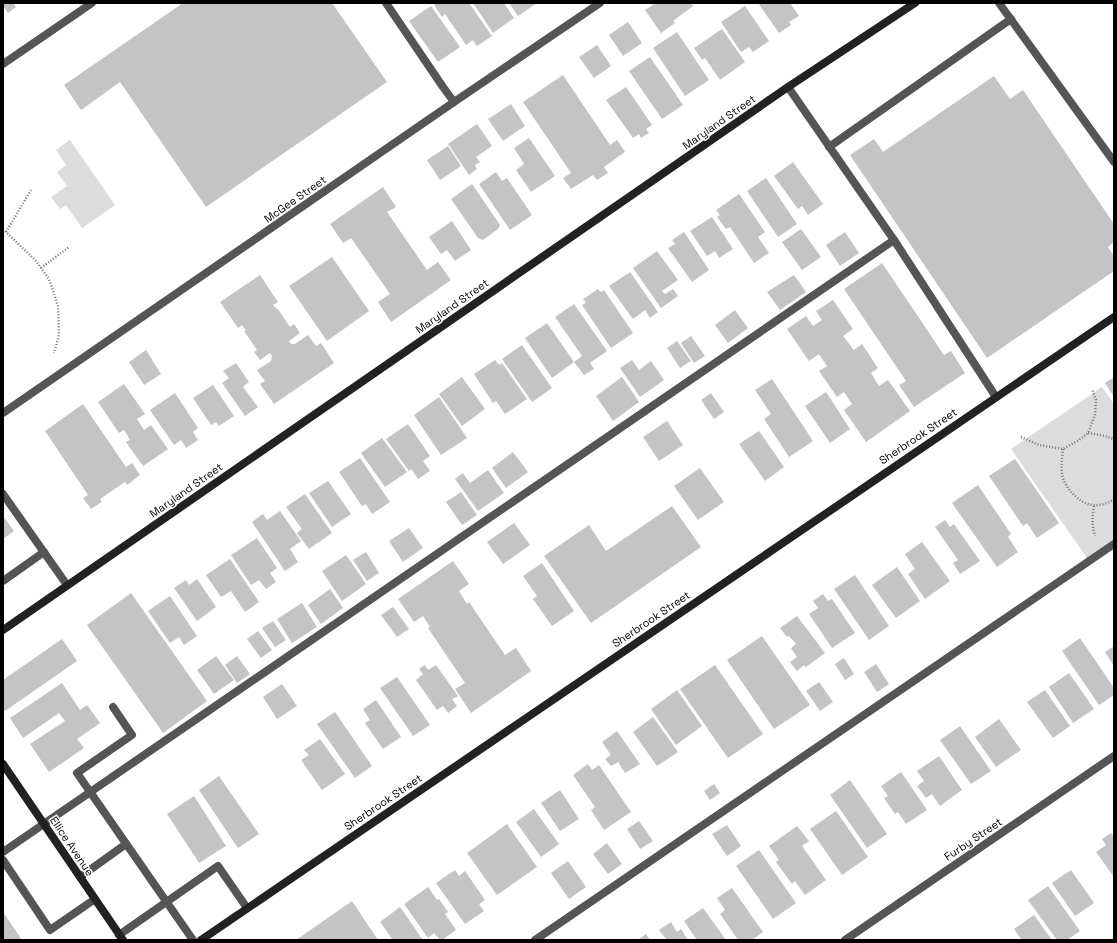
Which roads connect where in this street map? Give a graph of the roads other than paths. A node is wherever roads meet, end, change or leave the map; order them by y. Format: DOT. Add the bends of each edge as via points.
graph roads {
  1 [pos="92,3"];
  2 [pos="386,3"];
  3 [pos="600,3"];
  4 [pos="915,3"];
  5 [pos="999,3"];
  6 [pos="1011,19"];
  7 [pos="3,64"];
  8 [pos="788,88"];
  9 [pos="454,102"];
  10 [pos="829,147"];
  11 [pos="1114,162"];
  12 [pos="894,240"];
  13 [pos="1114,317"];
  14 [pos="996,396"];
  15 [pos="3,414"];
  16 [pos="3,494"];
  17 [pos="1114,544"];
  18 [pos="44,552"];
  19 [pos="3,581"];
  20 [pos="67,586"];
  21 [pos="3,630"];
  22 [pos="113,707"];
  23 [pos="1114,756"];
  24 [pos="3,764"];
  25 [pos="91,792"];
  26 [pos="44,824"];
  27 [pos="126,844"];
  28 [pos="3,852"];
  29 [pos="3,860"];
  30 [pos="80,877"];
  31 [pos="95,899"];
  32 [pos="167,902"];
  33 [pos="247,908"];
  34 [pos="121,937"];
  35 [pos="193,940"];
  36 [pos="201,940"];
  37 [pos="536,940"];
  38 [pos="845,940"];
  1 -- 7 [label="street"];
  2 -- 9 [label="street"];
  3 -- 9 [label="street, McGee Street"];
  4 -- 8 [label="main road, Maryland Street"];
  5 -- 6 [label="street"];
  6 -- 10 [label="street"];
  6 -- 11 [label="street"];
  8 -- 10 [label="street"];
  8 -- 20 [label="main road, Maryland Street"];
  9 -- 15 [label="street, McGee Street"];
  10 -- 12 [label="street"];
  12 -- 14 [label="street"];
  12 -- 25 [label="street"];
  13 -- 14 [label="main road, Sherbrook Street"];
  14 -- 33 [label="main road, Sherbrook Street"];
  16 -- 18 [label="street"];
  17 -- 37 [label="street"];
  18 -- 19 [label="street"];
  18 -- 20 [label="street"];
  20 -- 21 [label="main road, Maryland Street"];
  22 -- 25 [label="street" via="132,735 77,773"];
  23 -- 38 [label="street, Furby Street"];
  24 -- 26 [label="main road, Ellice Avenue"];
  25 -- 26 [label="street"];
  25 -- 27 [label="street"];
  26 -- 28 [label="street"];
  26 -- 30 [label="main road, Ellice Avenue"];
  27 -- 30 [label="street"];
  27 -- 32 [label="street"];
  29 -- 31 [label="street" via="50,930"];
  30 -- 31 [label="main road, Ellice Avenue"];
  31 -- 34 [label="main road, Ellice Avenue"];
  32 -- 33 [label="street" via="218,866"];
  32 -- 34 [label="street"];
  32 -- 35 [label="street"];
  33 -- 36 [label="main road, Sherbrook Street"];
}
